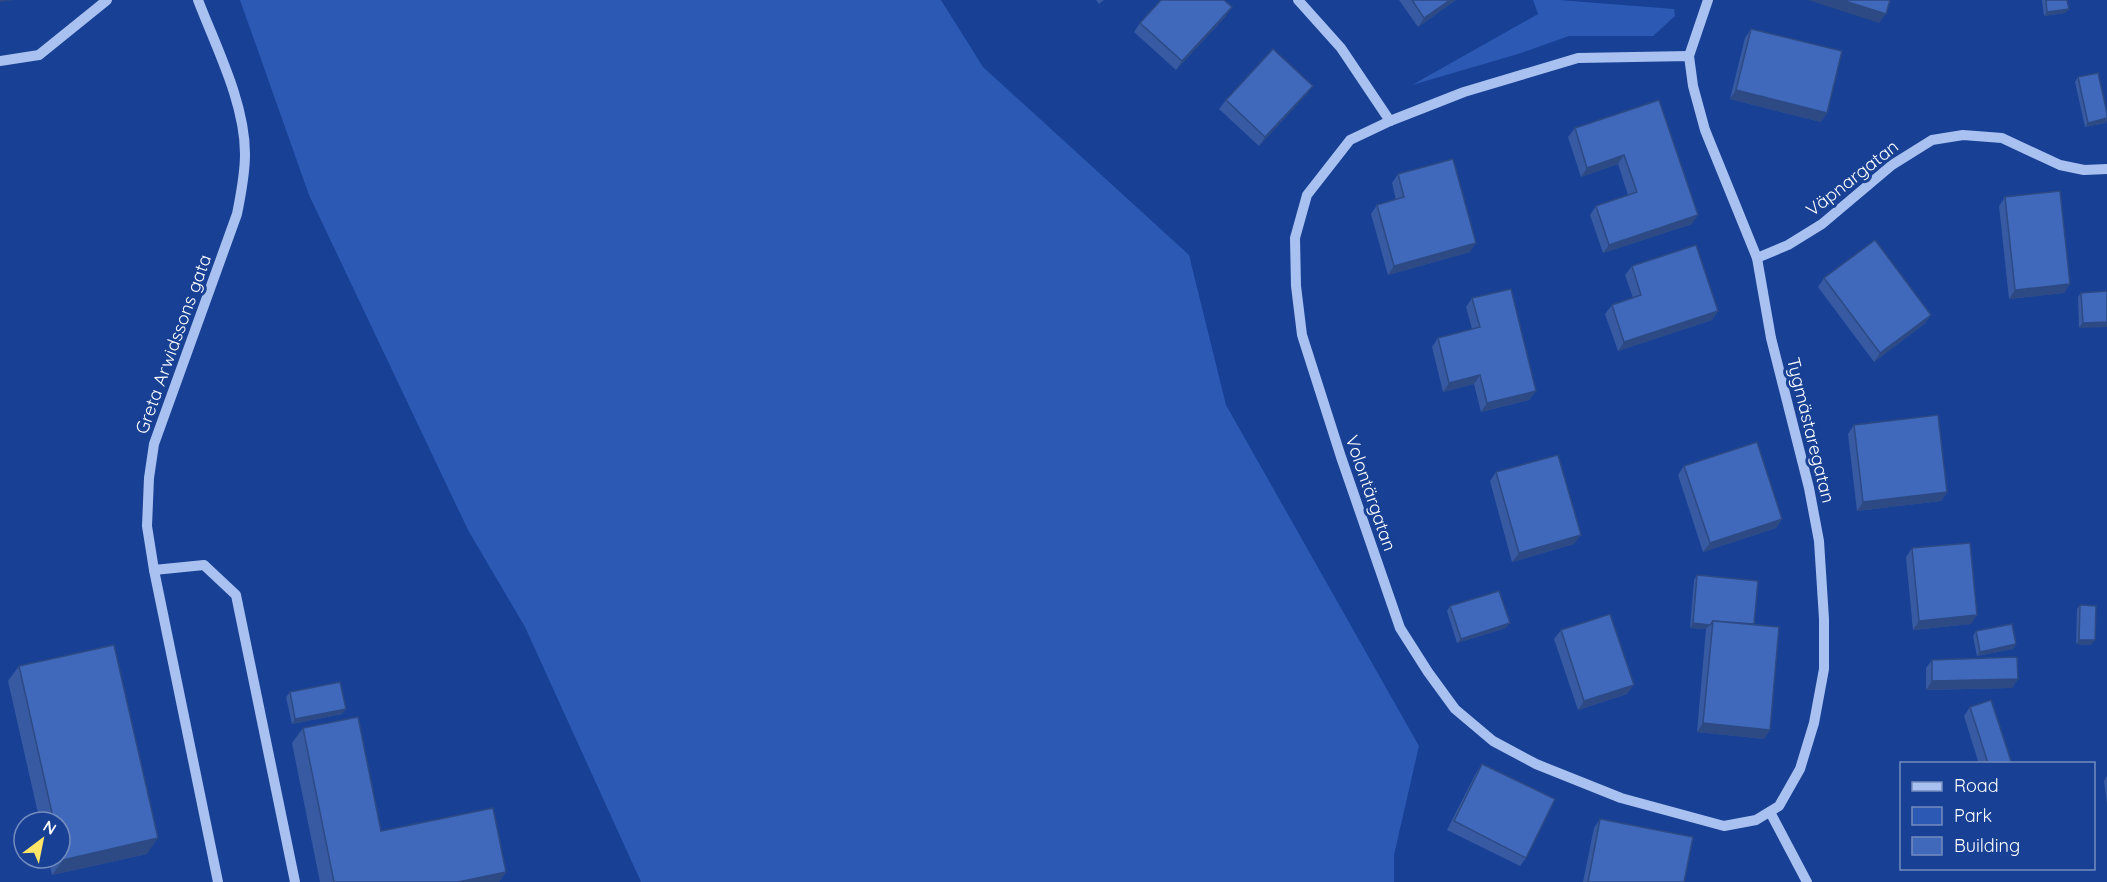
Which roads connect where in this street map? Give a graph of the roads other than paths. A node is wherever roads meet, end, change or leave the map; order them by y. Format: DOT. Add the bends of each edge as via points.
graph roads {
  1 [pos="107,0"];
  2 [pos="198,0"];
  3 [pos="1298,0"];
  4 [pos="1708,0"];
  5 [pos="1689,56"];
  6 [pos="0,61"];
  7 [pos="1390,121"];
  8 [pos="2107,169"];
  9 [pos="1757,258"];
  10 [pos="154,570"];
  11 [pos="1770,812"];
  12 [pos="218,882"];
  13 [pos="295,882"];
  14 [pos="1807,882"];
  1 -- 6 [label="street" via="39,55"];
  2 -- 10 [label="street, Greta Arwidssons gata" via="231,84 241,122 246,153 244,184 237,214 154,444 148,478 147,526"];
  3 -- 7 [label="street" via="1341,48"];
  4 -- 5 [label="street, Tygmästaregatan"];
  5 -- 7 [label="street" via="1578,58 1464,92"];
  5 -- 9 [label="street, Tygmästaregatan" via="1692,86 1705,130"];
  7 -- 11 [label="street, Volontärgatan" via="1350,140 1306,195 1295,238 1302,335 1400,627 1455,709 1493,741 1536,764 1621,798 1724,826 1756,820"];
  8 -- 9 [label="street, Väpnargatan" via="2060,165 2002,138 1963,135 1932,140 1892,165 1822,224"];
  9 -- 11 [label="street, Tygmästaregatan" via="1771,338 1819,541 1824,619 1824,669 1814,723 1800,769 1779,806"];
  10 -- 12 [label="street, Greta Arwidssons gata"];
  10 -- 13 [label="street" via="204,565 236,595"];
  11 -- 14 [label="street"];
}
